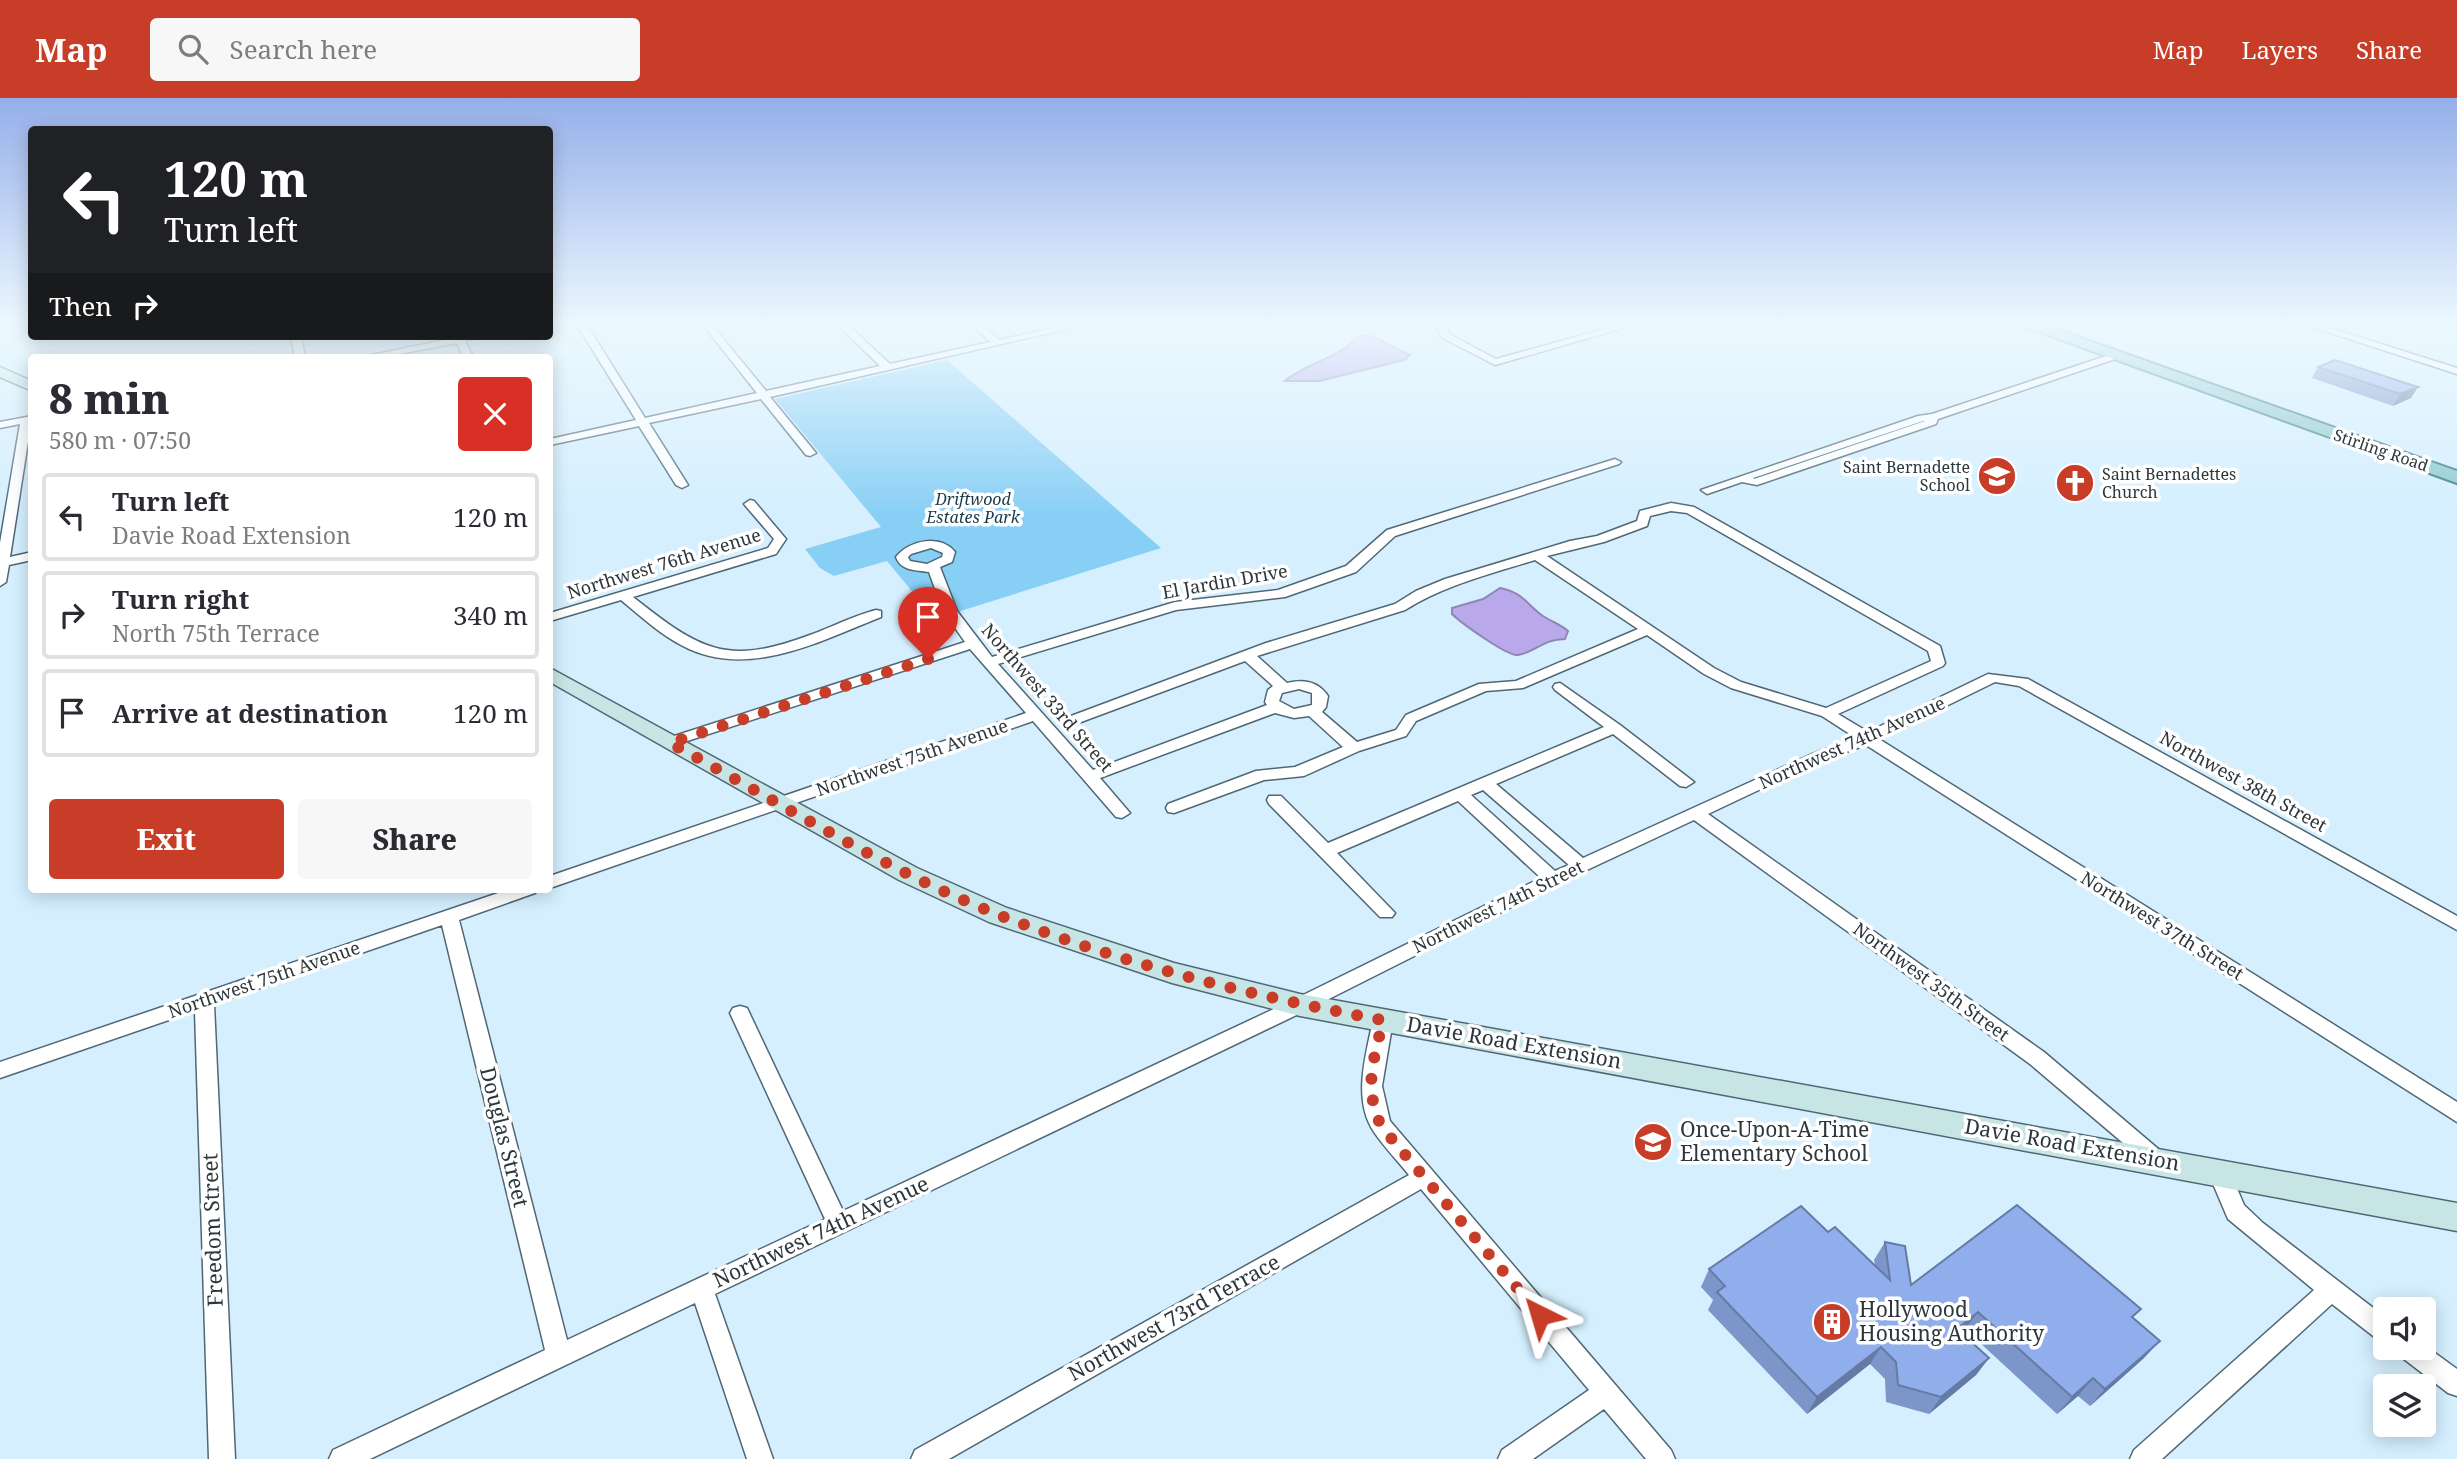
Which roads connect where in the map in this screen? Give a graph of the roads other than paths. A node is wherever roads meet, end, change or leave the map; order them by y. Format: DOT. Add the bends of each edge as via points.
graph roads {
  1 [pos="621,389"];
  2 [pos="757,389"];
  3 [pos="790,389"];
  4 [pos="2018,389"];
  5 [pos="2216,389"];
  6 [pos="2221,389"];
  7 [pos="762,395"];
  8 [pos="2246,398"];
  9 [pos="28,420"];
  10 [pos="641,422"];
  11 [pos="0,425"];
  12 [pos="28,425"];
  13 [pos="553,441"];
  14 [pos="810,453"];
  15 [pos="1615,462"];
  16 [pos="2457,466"];
  17 [pos="2457,477"];
  18 [pos="681,485"];
  19 [pos="1707,490"];
  20 [pos="750,504"];
  21 [pos="1536,555"];
  22 [pos="28,557"];
  23 [pos="2,562"];
  24 [pos="934,567"];
  25 [pos="0,582"];
  26 [pos="624,596"];
  27 [pos="876,614"];
  28 [pos="553,616"];
  29 [pos="1648,630"];
  30 [pos="973,644"];
  31 [pos="1247,655"];
  32 [pos="989,662"];
  33 [pos="553,676"];
  34 [pos="2008,677"];
  35 [pos="1282,686"];
  36 [pos="1560,687"];
  37 [pos="1276,707"];
  38 [pos="1312,711"];
  39 [pos="1827,713"];
  40 [pos="1035,715"];
  41 [pos="1076,719"];
  42 [pos="1615,728"];
  43 [pos="1867,739"];
  44 [pos="670,743"];
  45 [pos="1354,748"];
  46 [pos="1090,777"];
  47 [pos="1686,782"];
  48 [pos="1485,783"];
  49 [pos="1460,794"];
  50 [pos="1275,800"];
  51 [pos="782,803"];
  52 [pos="1174,807"];
  53 [pos="1122,813"];
  54 [pos="1697,814"];
  55 [pos="1325,851"];
  56 [pos="1581,866"];
  57 [pos="1553,879"];
  58 [pos="553,881"];
  59 [pos="517,893"];
  60 [pos="1386,913"];
  61 [pos="449,916"];
  62 [pos="2457,924"];
  63 [pos="204,1001"];
  64 [pos="1300,1005"];
  65 [pos="740,1013"];
  66 [pos="1383,1020"];
  67 [pos="0,1070"];
  68 [pos="2457,1113"];
  69 [pos="2158,1160"];
  70 [pos="2219,1172"];
  71 [pos="1424,1177"];
  72 [pos="2457,1217"];
  73 [pos="838,1224"];
  74 [pos="701,1288"];
  75 [pos="2330,1290"];
  76 [pos="2373,1322"];
  77 [pos="559,1357"];
  78 [pos="2424,1360"];
  79 [pos="2457,1384"];
  80 [pos="1606,1393"];
  81 [pos="222,1459"];
  82 [pos="342,1459"];
  83 [pos="760,1459"];
  84 [pos="924,1459"];
  85 [pos="1511,1459"];
  86 [pos="1662,1459"];
  87 [pos="2143,1459"];
  1 -- 10 [label="street"];
  2 -- 7 [label="street"];
  3 -- 7 [label="street"];
  4 -- 19 [label="street" via="1753,483 1743,478"];
  5 -- 8 [label="main road, Stirling Road"];
  6 -- 8 [label="main road, Stirling Road"];
  7 -- 10 [label="street"];
  7 -- 14 [label="street"];
  8 -- 16 [label="main road, Stirling Road"];
  8 -- 17 [label="main road, Stirling Road"];
  9 -- 11 [label="street"];
  10 -- 13 [label="street"];
  10 -- 18 [label="street"];
  12 -- 23 [label="street"];
  15 -- 32 [label="street, El Jardin Drive" via="1391,533 1351,569 1280,594 1175,606"];
  20 -- 26 [label="street, Northwest 76th Avenue" via="780,539 772,551"];
  21 -- 29 [label="street, Northwest 37th Street"];
  21 -- 31 [label="street" via="1450,582 1400,607"];
  21 -- 39 [label="street" via="1643,523 1644,514 1671,508 1690,510 1935,649 1938,663"];
  22 -- 23 [label="street"];
  23 -- 25 [label="street"];
  24 -- 30 [label="street, Northwest 33rd Street" via="950,611"];
  26 -- 27 [label="street" via="670,632 707,652 736,657 783,649"];
  26 -- 28 [label="street, Northwest 76th Avenue"];
  29 -- 39 [label="street, Northwest 37th Street" via="1736,685"];
  29 -- 45 [label="street" via="1518,685 1484,687 1411,718 1401,733"];
  30 -- 32 [label="street, Northwest 33rd Street"];
  30 -- 44 [label="street"];
  31 -- 35 [label="street"];
  31 -- 41 [label="street"];
  32 -- 40 [label="street, Northwest 33rd Street"];
  33 -- 44 [label="main road, Davie Road Extension"];
  34 -- 43 [label="street, Northwest 74th Avenue" via="1993,677"];
  34 -- 62 [label="street, Northwest 38th Street"];
  35 -- 37 [label="street" via="1272,696"];
  35 -- 38 [label="street" via="1300,684 1317,690 1322,702"];
  36 -- 42 [label="street"];
  37 -- 38 [label="street" via="1293,714"];
  37 -- 46 [label="street"];
  38 -- 45 [label="street"];
  39 -- 43 [label="street, Northwest 37th Street"];
  40 -- 46 [label="street, Northwest 33rd Street"];
  40 -- 51 [label="street, Northwest 75th Avenue"];
  42 -- 47 [label="street"];
  42 -- 48 [label="street"];
  43 -- 54 [label="street, Northwest 74th Avenue" via="1815,758"];
  43 -- 68 [label="street, Northwest 37th Street"];
  44 -- 51 [label="main road, Davie Road Extension"];
  45 -- 52 [label="street" via="1298,772 1262,775"];
  46 -- 53 [label="street, Northwest 33rd Street"];
  48 -- 49 [label="street"];
  48 -- 56 [label="street"];
  49 -- 55 [label="street"];
  49 -- 57 [label="street"];
  50 -- 55 [label="street"];
  51 -- 58 [label="street, Northwest 75th Avenue"];
  51 -- 64 [label="main road, Davie Road Extension" via="908,874 998,915 1172,973"];
  54 -- 56 [label="street, Northwest 74th Street"];
  54 -- 69 [label="street, Northwest 35th Street" via="2037,1058"];
  55 -- 60 [label="street"];
  56 -- 57 [label="street, Northwest 74th Street"];
  57 -- 64 [label="street, Northwest 74th Street"];
  59 -- 61 [label="street, Northwest 75th Avenue"];
  61 -- 63 [label="street, Northwest 75th Avenue"];
  61 -- 77 [label="street, Douglas Street"];
  63 -- 67 [label="street, Northwest 75th Avenue"];
  63 -- 81 [label="street, Freedom Street"];
  64 -- 66 [label="main road, Davie Road Extension"];
  64 -- 73 [label="street, Northwest 74th Avenue"];
  65 -- 73 [label="street"];
  66 -- 69 [label="main road, Davie Road Extension"];
  66 -- 71 [label="street" via="1371,1102 1381,1126"];
  69 -- 70 [label="main road, Davie Road Extension"];
  70 -- 72 [label="main road, Davie Road Extension"];
  70 -- 75 [label="street" via="2236,1212"];
  71 -- 80 [label="street"];
  71 -- 84 [label="street, Northwest 73rd Terrace"];
  73 -- 74 [label="street, Northwest 74th Avenue"];
  74 -- 77 [label="street, Northwest 74th Avenue"];
  74 -- 83 [label="street"];
  75 -- 76 [label="street"];
  75 -- 87 [label="street"];
  77 -- 82 [label="street, Northwest 74th Avenue"];
  78 -- 79 [label="street"];
  80 -- 85 [label="street"];
  80 -- 86 [label="street"];
}
